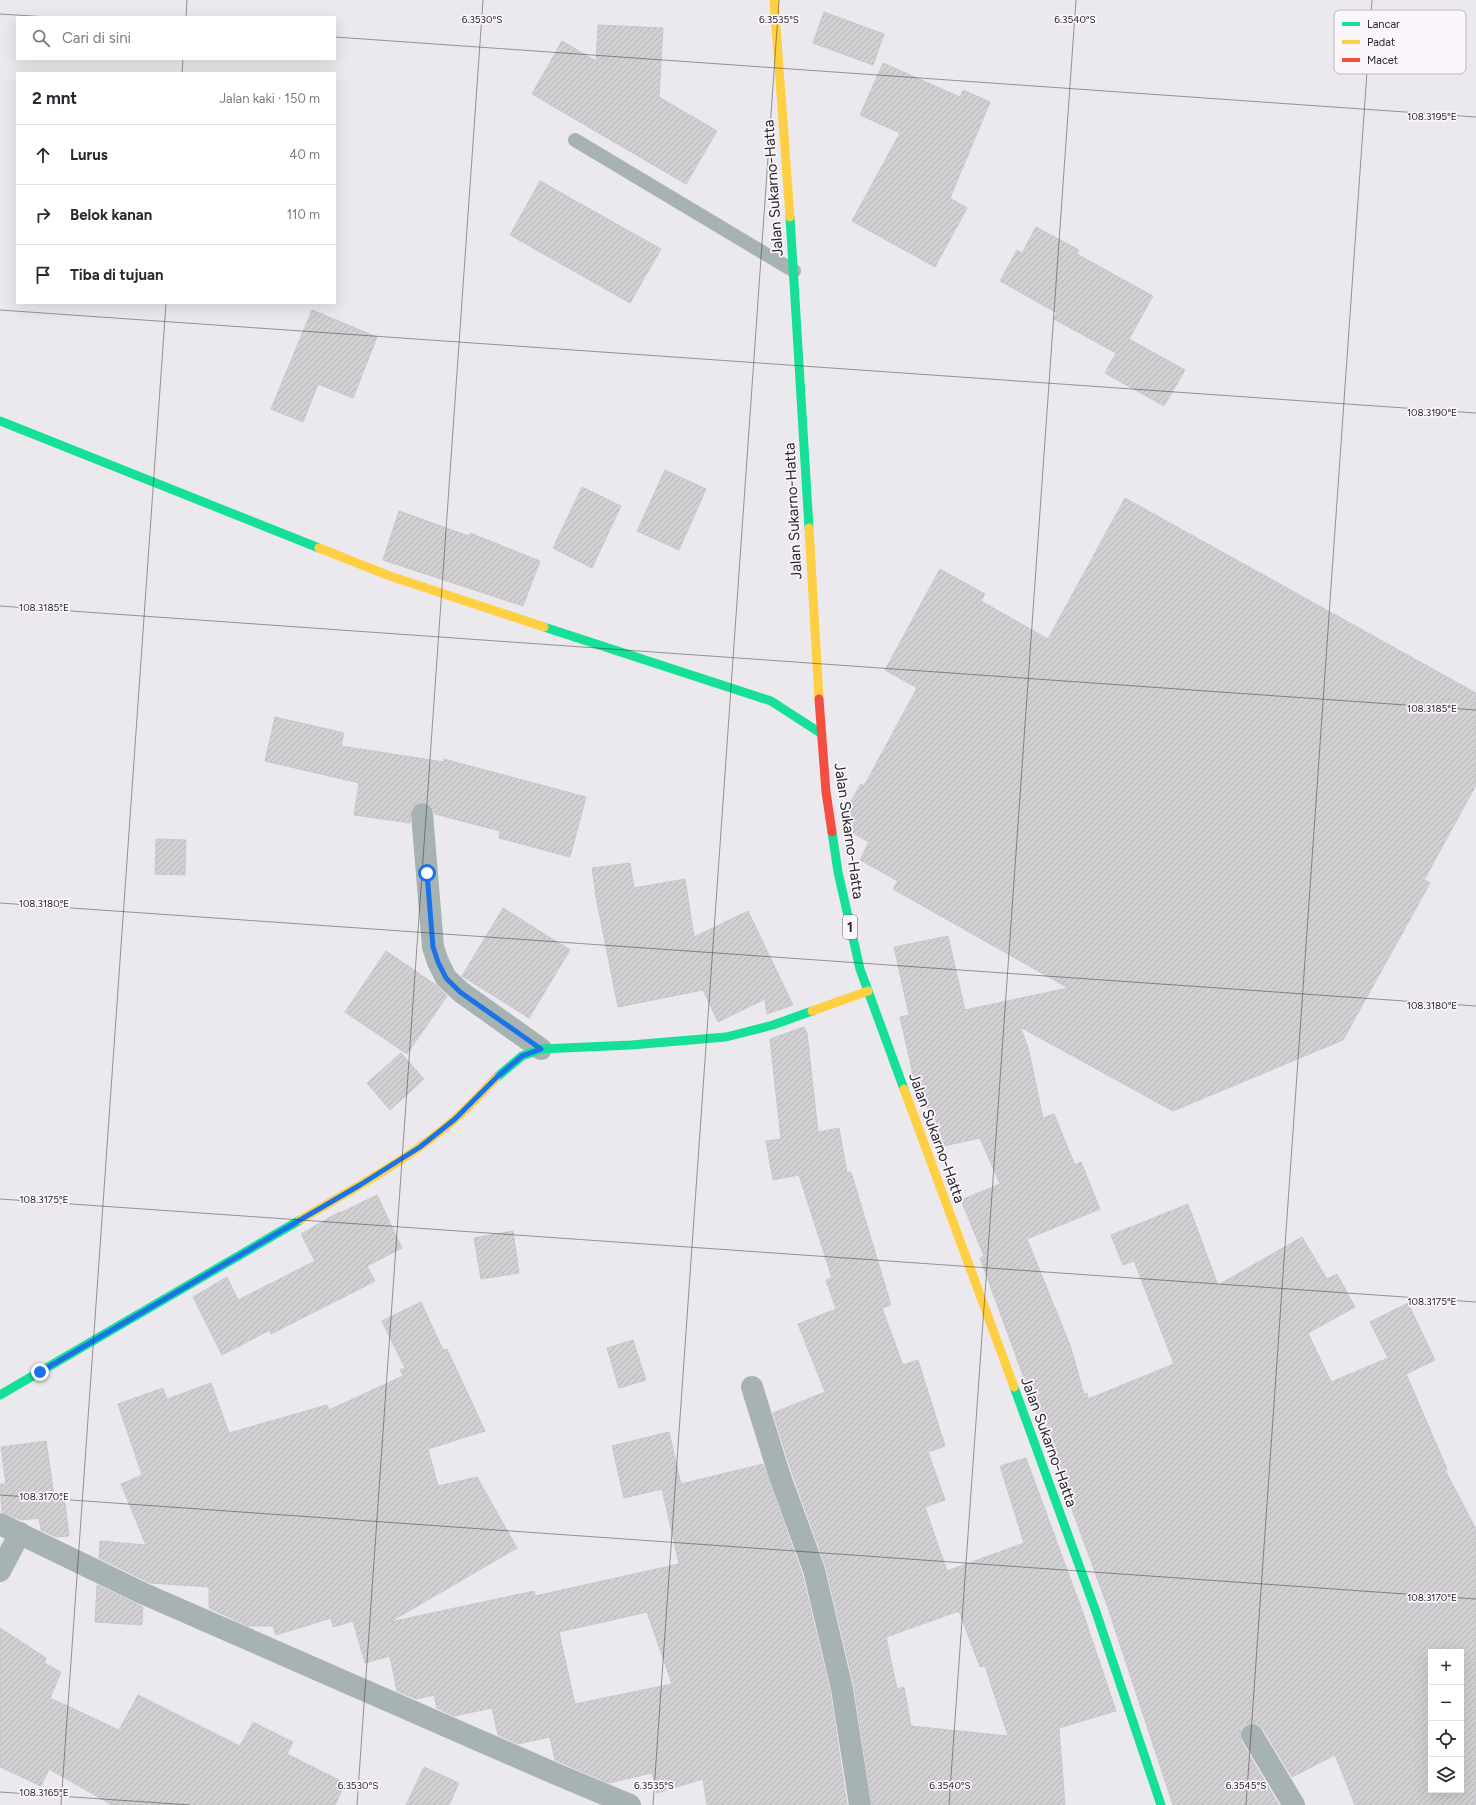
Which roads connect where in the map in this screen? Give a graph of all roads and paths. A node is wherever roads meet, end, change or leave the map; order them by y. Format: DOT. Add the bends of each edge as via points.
graph roads {
  1 [pos="774,0"];
  2 [pos="575,140"];
  3 [pos="794,271"];
  4 [pos="0,421"];
  5 [pos="822,734"];
  6 [pos="422,814"];
  7 [pos="868,991"];
  8 [pos="541,1049"];
  9 [pos="752,1387"];
  10 [pos="0,1395"];
  11 [pos="0,1524"];
  12 [pos="20,1534"];
  13 [pos="0,1571"];
  14 [pos="1252,1735"];
  15 [pos="630,1805"];
  16 [pos="860,1805"];
  17 [pos="1160,1805"];
  18 [pos="1294,1805"];
  1 -- 3 [label="main road, Jalan Sukarno-Hatta / 1"];
  2 -- 3 [label="lane"];
  3 -- 5 [label="main road, Jalan Sukarno-Hatta / 1"];
  4 -- 5 [label="main road" via="390,576 771,701"];
  5 -- 7 [label="main road, Jalan Sukarno-Hatta / 1" via="826,792 838,872 860,969"];
  6 -- 8 [label="street" via="433,947 446,978 460,992"];
  7 -- 8 [label="main road" via="773,1026 726,1037"];
  7 -- 17 [label="main road, Jalan Sukarno-Hatta / 1" via="1095,1609"];
  8 -- 10 [label="main road" via="522,1056 455,1119 413,1151 360,1185"];
  9 -- 16 [label="street" via="779,1474 814,1570 842,1689"];
  11 -- 12 [label="street"];
  12 -- 13 [label="street"];
  12 -- 15 [label="street" via="142,1593"];
  14 -- 18 [label="street"];
}
